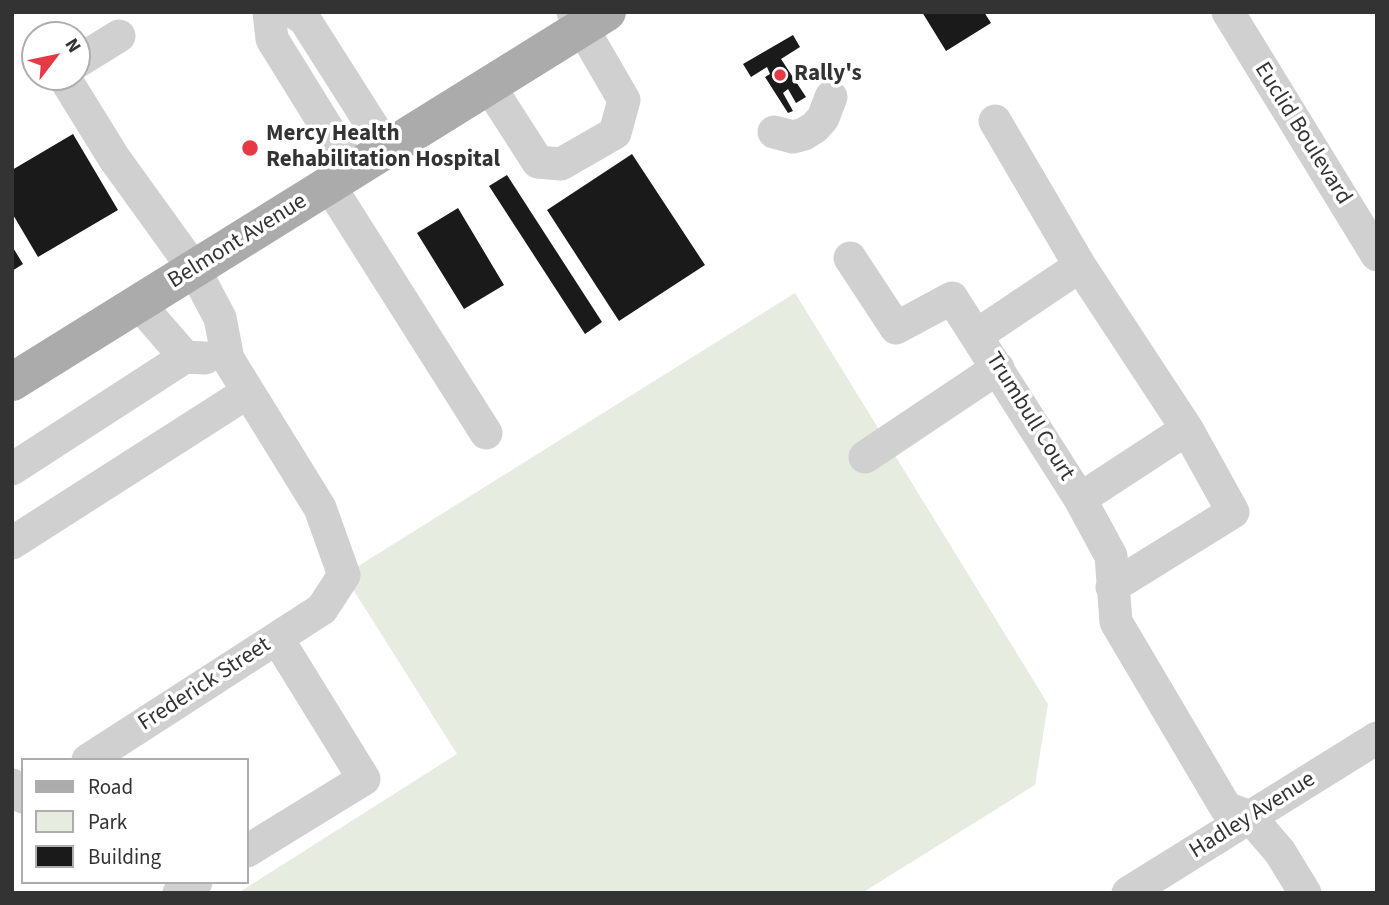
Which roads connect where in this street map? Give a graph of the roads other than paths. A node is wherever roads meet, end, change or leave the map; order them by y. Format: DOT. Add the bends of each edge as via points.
graph roads {
  1 [pos="269,12"];
  2 [pos="294,12"];
  3 [pos="1228,12"];
  4 [pos="587,17"];
  5 [pos="118,36"];
  6 [pos="91,53"];
  7 [pos="489,86"];
  8 [pos="73,91"];
  9 [pos="831,97"];
  10 [pos="995,121"];
  11 [pos="774,132"];
  12 [pos="387,149"];
  13 [pos="341,178"];
  14 [pos="1377,255"];
  15 [pos="850,258"];
  16 [pos="1080,266"];
  17 [pos="194,269"];
  18 [pos="139,304"];
  19 [pos="977,335"];
  20 [pos="184,357"];
  21 [pos="228,359"];
  22 [pos="998,368"];
  23 [pos="12,382"];
  24 [pos="248,392"];
  25 [pos="1187,429"];
  26 [pos="486,433"];
  27 [pos="865,457"];
  28 [pos="12,469"];
  29 [pos="1080,499"];
  30 [pos="12,543"];
  31 [pos="1112,587"];
  32 [pos="278,638"];
  33 [pos="1377,738"];
  34 [pos="91,758"];
  35 [pos="1250,817"];
  36 [pos="248,850"];
  37 [pos="1128,893"];
  38 [pos="1305,893"];
  1 -- 13 [label="street" via="272,39"];
  2 -- 12 [label="street" via="305,20"];
  3 -- 14 [label="street, Euclid Boulevard"];
  4 -- 7 [label="main road, Belmont Avenue"];
  4 -- 7 [label="street" via="624,100 615,133 561,164 538,162"];
  5 -- 6 [label="street"];
  7 -- 12 [label="main road, Belmont Avenue"];
  8 -- 17 [label="street" via="114,158"];
  9 -- 11 [label="street" via="823,118 804,134"];
  10 -- 16 [label="street"];
  12 -- 13 [label="main road, Belmont Avenue"];
  13 -- 17 [label="main road, Belmont Avenue"];
  13 -- 26 [label="street"];
  15 -- 19 [label="street" via="896,328 952,298"];
  16 -- 19 [label="street, Trumbull Court"];
  16 -- 25 [label="street"];
  17 -- 18 [label="main road, Belmont Avenue"];
  17 -- 21 [label="street" via="220,318"];
  18 -- 20 [label="street"];
  18 -- 23 [label="main road, Belmont Avenue"];
  19 -- 22 [label="street, Trumbull Court"];
  20 -- 21 [label="street"];
  20 -- 28 [label="street"];
  21 -- 24 [label="street"];
  22 -- 27 [label="street"];
  22 -- 29 [label="street, Trumbull Court"];
  24 -- 30 [label="street"];
  24 -- 32 [label="street, Frederick Street" via="320,508 344,575 322,609"];
  25 -- 29 [label="street, Trumbull Court"];
  25 -- 31 [label="street" via="1233,512"];
  29 -- 31 [label="street, Trumbull Court" via="1111,556"];
  31 -- 35 [label="street, Trumbull Court" via="1116,622 1226,808"];
  32 -- 34 [label="street, Frederick Street"];
  32 -- 36 [label="street" via="364,779"];
  33 -- 35 [label="street, Hadley Avenue"];
  35 -- 37 [label="street, Hadley Avenue"];
  35 -- 38 [label="street, Trumbull Court" via="1280,852"];
}
